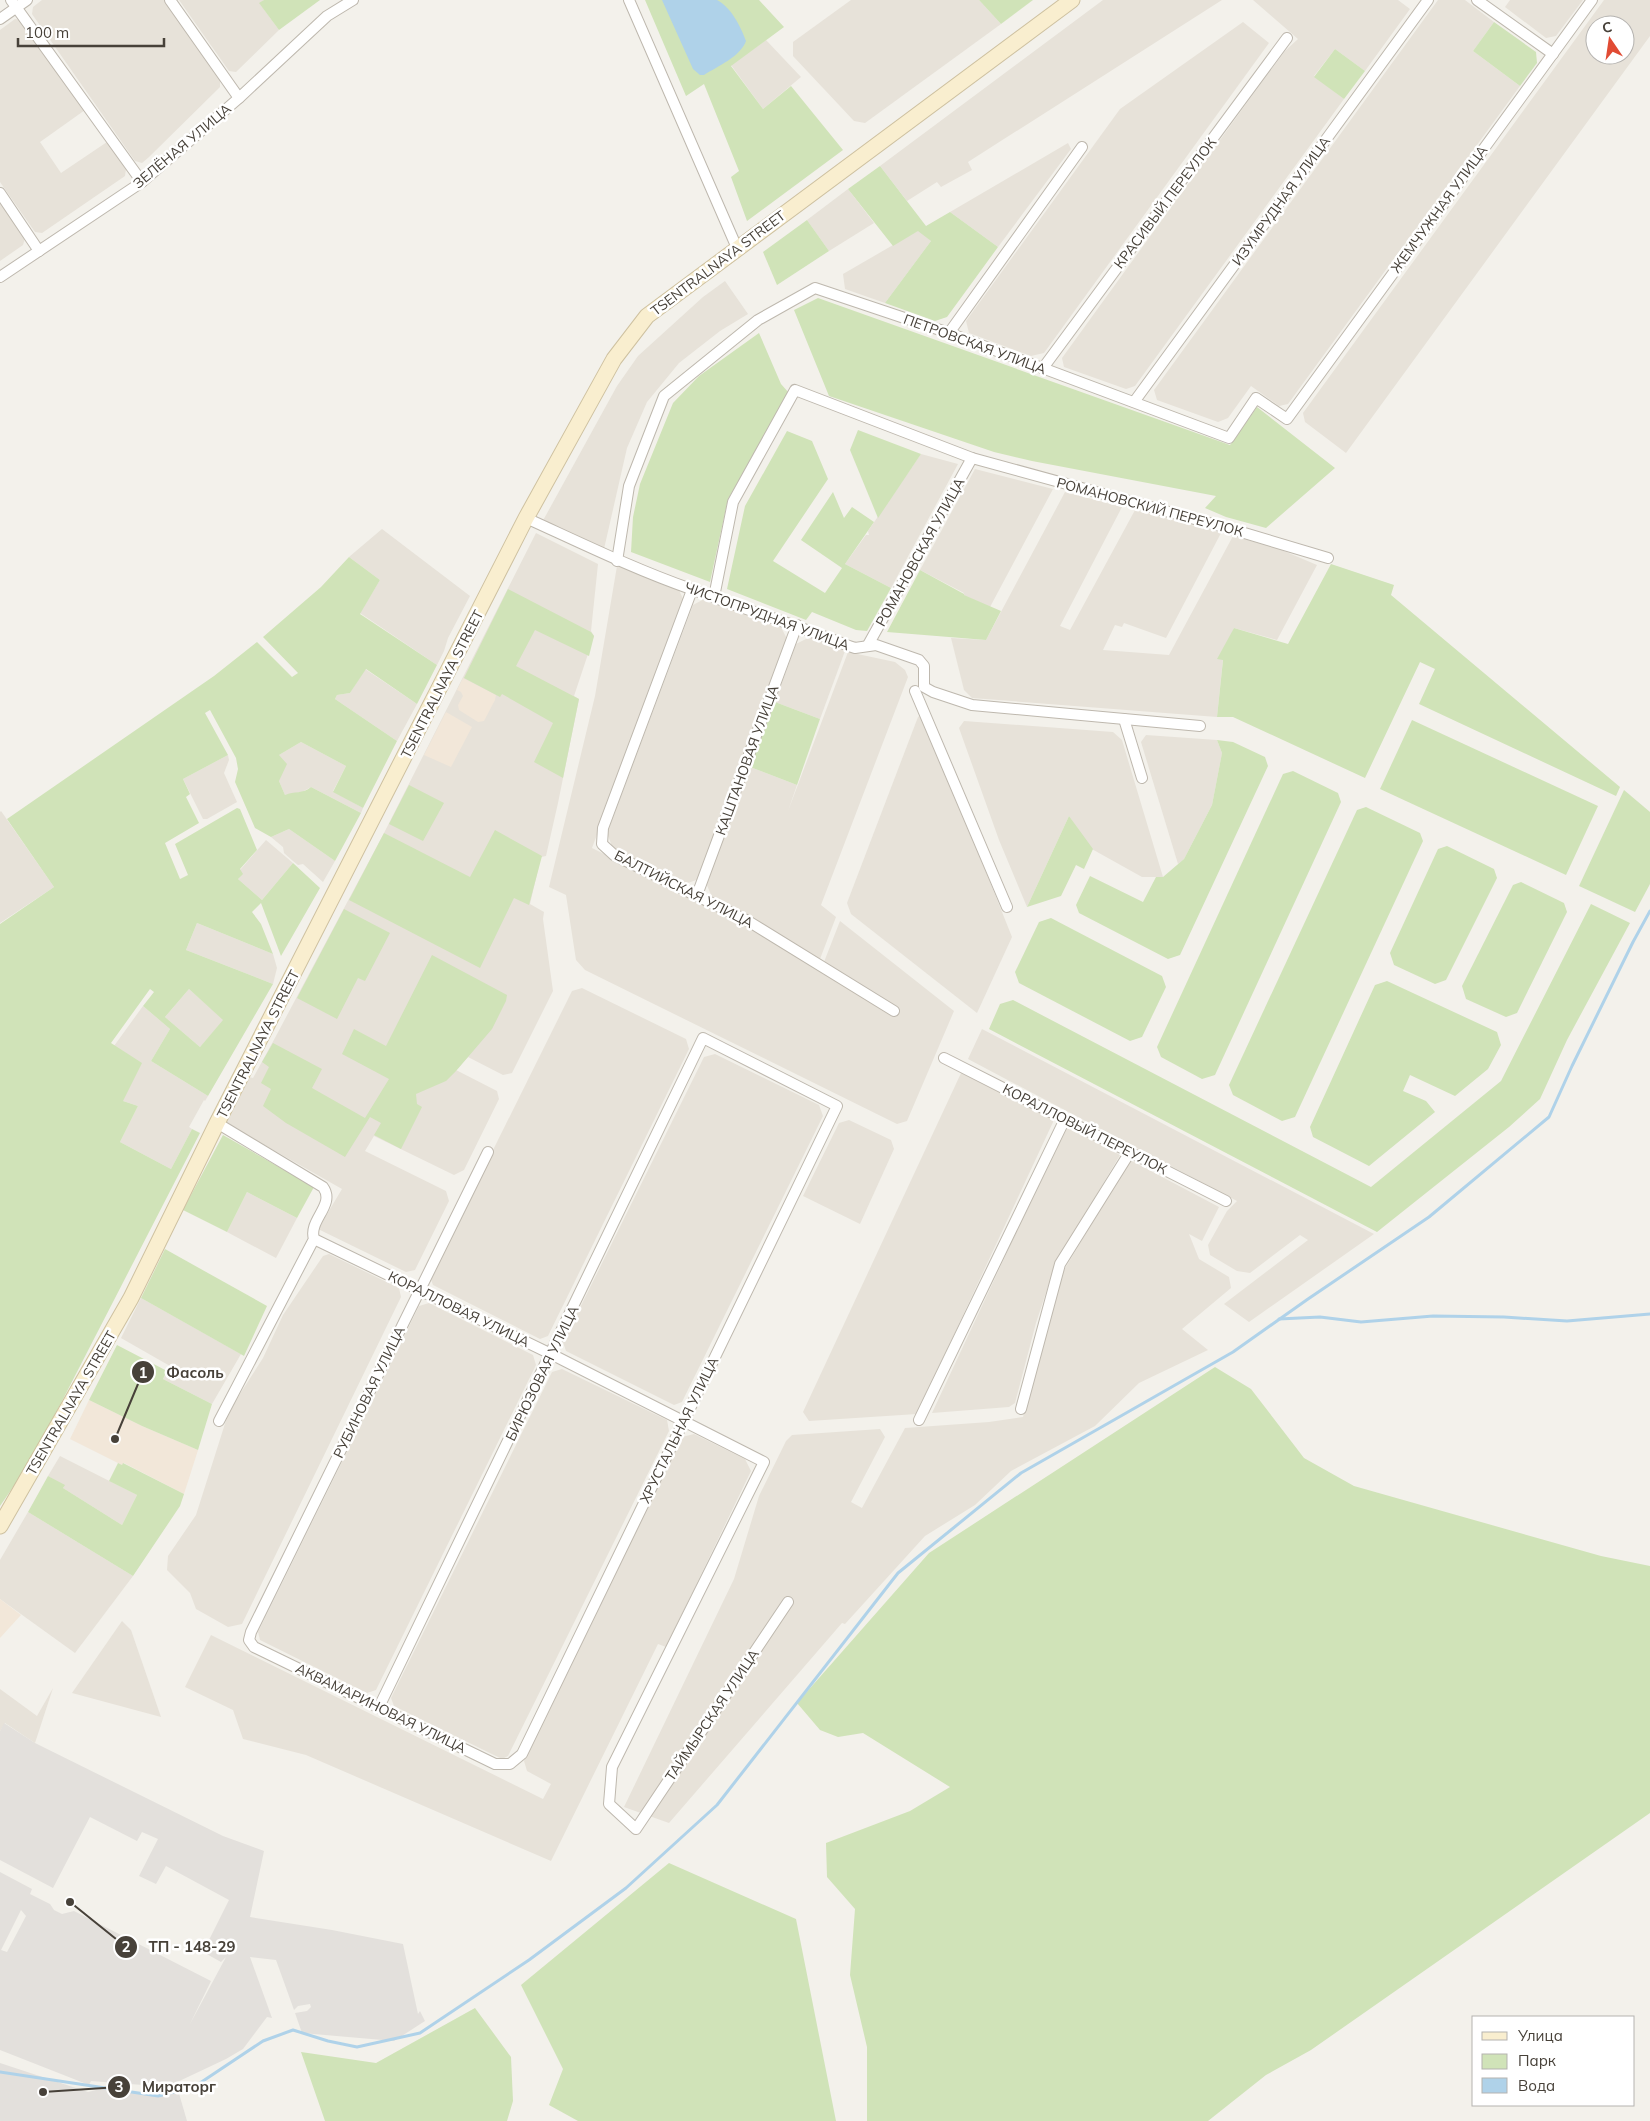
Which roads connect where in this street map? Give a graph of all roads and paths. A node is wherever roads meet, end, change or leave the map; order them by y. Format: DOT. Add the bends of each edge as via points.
graph roads {
  1 [pos="27,0"];
  2 [pos="170,0"];
  3 [pos="629,0"];
  4 [pos="1072,0"];
  5 [pos="1428,0"];
  6 [pos="1477,0"];
  7 [pos="1592,0"];
  8 [pos="347,2"];
  9 [pos="14,4"];
  10 [pos="0,19"];
  11 [pos="1287,38"];
  12 [pos="1553,54"];
  13 [pos="239,98"];
  14 [pos="1082,147"];
  15 [pos="142,182"];
  16 [pos="0,193"];
  17 [pos="737,248"];
  18 [pos="39,250"];
  19 [pos="0,277"];
  20 [pos="949,333"];
  21 [pos="1043,368"];
  22 [pos="1134,402"];
  23 [pos="1286,419"];
  24 [pos="972,458"];
  25 [pos="526,518"];
  26 [pos="1328,558"];
  27 [pos="617,561"];
  28 [pos="692,590"];
  29 [pos="714,597"];
  30 [pos="797,625"];
  31 [pos="868,645"];
  32 [pos="915,691"];
  33 [pos="1124,719"];
  34 [pos="1200,726"];
  35 [pos="1142,778"];
  36 [pos="697,895"];
  37 [pos="1007,907"];
  38 [pos="894,1011"];
  39 [pos="944,1058"];
  40 [pos="837,1106"];
  41 [pos="1065,1119"];
  42 [pos="218,1123"];
  43 [pos="488,1152"];
  44 [pos="1130,1152"];
  45 [pos="1226,1202"];
  46 [pos="314,1239"];
  47 [pos="419,1289"];
  48 [pos="551,1354"];
  49 [pos="1021,1409"];
  50 [pos="918,1420"];
  51 [pos="219,1421"];
  52 [pos="684,1422"];
  53 [pos="0,1526"];
  54 [pos="788,1602"];
  55 [pos="251,1632"];
  56 [pos="379,1707"];
  57 [pos="522,1754"];
  58 [pos="636,1829"];
  1 -- 9 [label="street"];
  2 -- 13 [label="street"];
  3 -- 17 [label="street"];
  4 -- 17 [label="main road, TSENTRALNAYA STREET"];
  5 -- 22 [label="street, ИЗУМРУДНАЯ УЛИЦА"];
  6 -- 12 [label="street"];
  7 -- 12 [label="street, ЖЕМЧУЖНАЯ УЛИЦА"];
  8 -- 13 [label="street, ЗЕЛЁНАЯ УЛИЦА" via="327,16"];
  9 -- 10 [label="street"];
  9 -- 15 [label="street"];
  11 -- 21 [label="street, КРАСИВЫЙ ПЕРЕУЛОК"];
  12 -- 23 [label="street, ЖЕМЧУЖНАЯ УЛИЦА"];
  13 -- 15 [label="street, ЗЕЛЁНАЯ УЛИЦА"];
  14 -- 20 [label="street"];
  15 -- 18 [label="street, ЗЕЛЁНАЯ УЛИЦА"];
  16 -- 18 [label="street"];
  17 -- 25 [label="main road, TSENTRALNAYA STREET" via="646,316 614,359"];
  18 -- 19 [label="street, ЗЕЛЁНАЯ УЛИЦА"];
  20 -- 21 [label="street, ПЕТРОВСКАЯ УЛИЦА"];
  20 -- 27 [label="street, ПЕТРОВСКАЯ УЛИЦА" via="815,288 758,320 664,396 629,486"];
  21 -- 22 [label="street, ПЕТРОВСКАЯ УЛИЦА"];
  22 -- 23 [label="street, ПЕТРОВСКАЯ УЛИЦА" via="1229,438 1256,398"];
  24 -- 26 [label="street, РОМАНОВСКИЙ ПЕРЕУЛОК"];
  24 -- 29 [label="street" via="796,390 733,502"];
  24 -- 31 [label="street, РОМАНОВСКАЯ УЛИЦА"];
  25 -- 27 [label="street, ЧИСТОПРУДНАЯ УЛИЦА"];
  25 -- 42 [label="main road, TSENTRALNAYA STREET"];
  27 -- 28 [label="street, ЧИСТОПРУДНАЯ УЛИЦА"];
  28 -- 29 [label="street, ЧИСТОПРУДНАЯ УЛИЦА"];
  28 -- 36 [label="street, БАЛТИЙСКАЯ УЛИЦА" via="603,828 602,844 614,854"];
  29 -- 30 [label="street, ЧИСТОПРУДНАЯ УЛИЦА"];
  30 -- 31 [label="street, ЧИСТОПРУДНАЯ УЛИЦА" via="855,648"];
  30 -- 36 [label="street, КАШТАНОВАЯ УЛИЦА"];
  31 -- 33 [label="street, ЧИСТОПРУДНАЯ УЛИЦА" via="919,660 924,666 924,687 972,705"];
  32 -- 37 [label="street"];
  33 -- 34 [label="street, ЧИСТОПРУДНАЯ УЛИЦА"];
  33 -- 35 [label="street"];
  36 -- 38 [label="street, БАЛТИЙСКАЯ УЛИЦА" via="748,921"];
  39 -- 41 [label="street, КОРАЛЛОВЫЙ ПЕРЕУЛОК"];
  40 -- 48 [label="street, БИРЮЗОВАЯ УЛИЦА" via="703,1038"];
  40 -- 52 [label="street, ХРУСТАЛЬНАЯ УЛИЦА"];
  41 -- 44 [label="street, КОРАЛЛОВЫЙ ПЕРЕУЛОК"];
  41 -- 50 [label="street"];
  42 -- 46 [label="street" via="328,1193 314,1228"];
  42 -- 53 [label="main road, TSENTRALNAYA STREET" via="131,1298"];
  43 -- 47 [label="street, РУБИНОВАЯ УЛИЦА"];
  44 -- 45 [label="street, КОРАЛЛОВЫЙ ПЕРЕУЛОК"];
  44 -- 49 [label="street" via="1060,1264"];
  46 -- 47 [label="street, КОРАЛЛОВАЯ УЛИЦА"];
  46 -- 51 [label="street"];
  47 -- 48 [label="street, КОРАЛЛОВАЯ УЛИЦА"];
  47 -- 55 [label="street, РУБИНОВАЯ УЛИЦА"];
  48 -- 52 [label="street, КОРАЛЛОВАЯ УЛИЦА"];
  48 -- 56 [label="street, БИРЮЗОВАЯ УЛИЦА"];
  52 -- 57 [label="street, ХРУСТАЛЬНАЯ УЛИЦА"];
  52 -- 58 [label="street, КОРАЛЛОВАЯ УЛИЦА" via="764,1462 612,1767 609,1804"];
  54 -- 58 [label="street, ТАЙМЫРСКАЯ УЛИЦА"];
  55 -- 56 [label="street, АКВАМАРИНОВАЯ УЛИЦА" via="249,1640 254,1647"];
  56 -- 57 [label="street, АКВАМАРИНОВАЯ УЛИЦА" via="495,1764 510,1764"];
}
